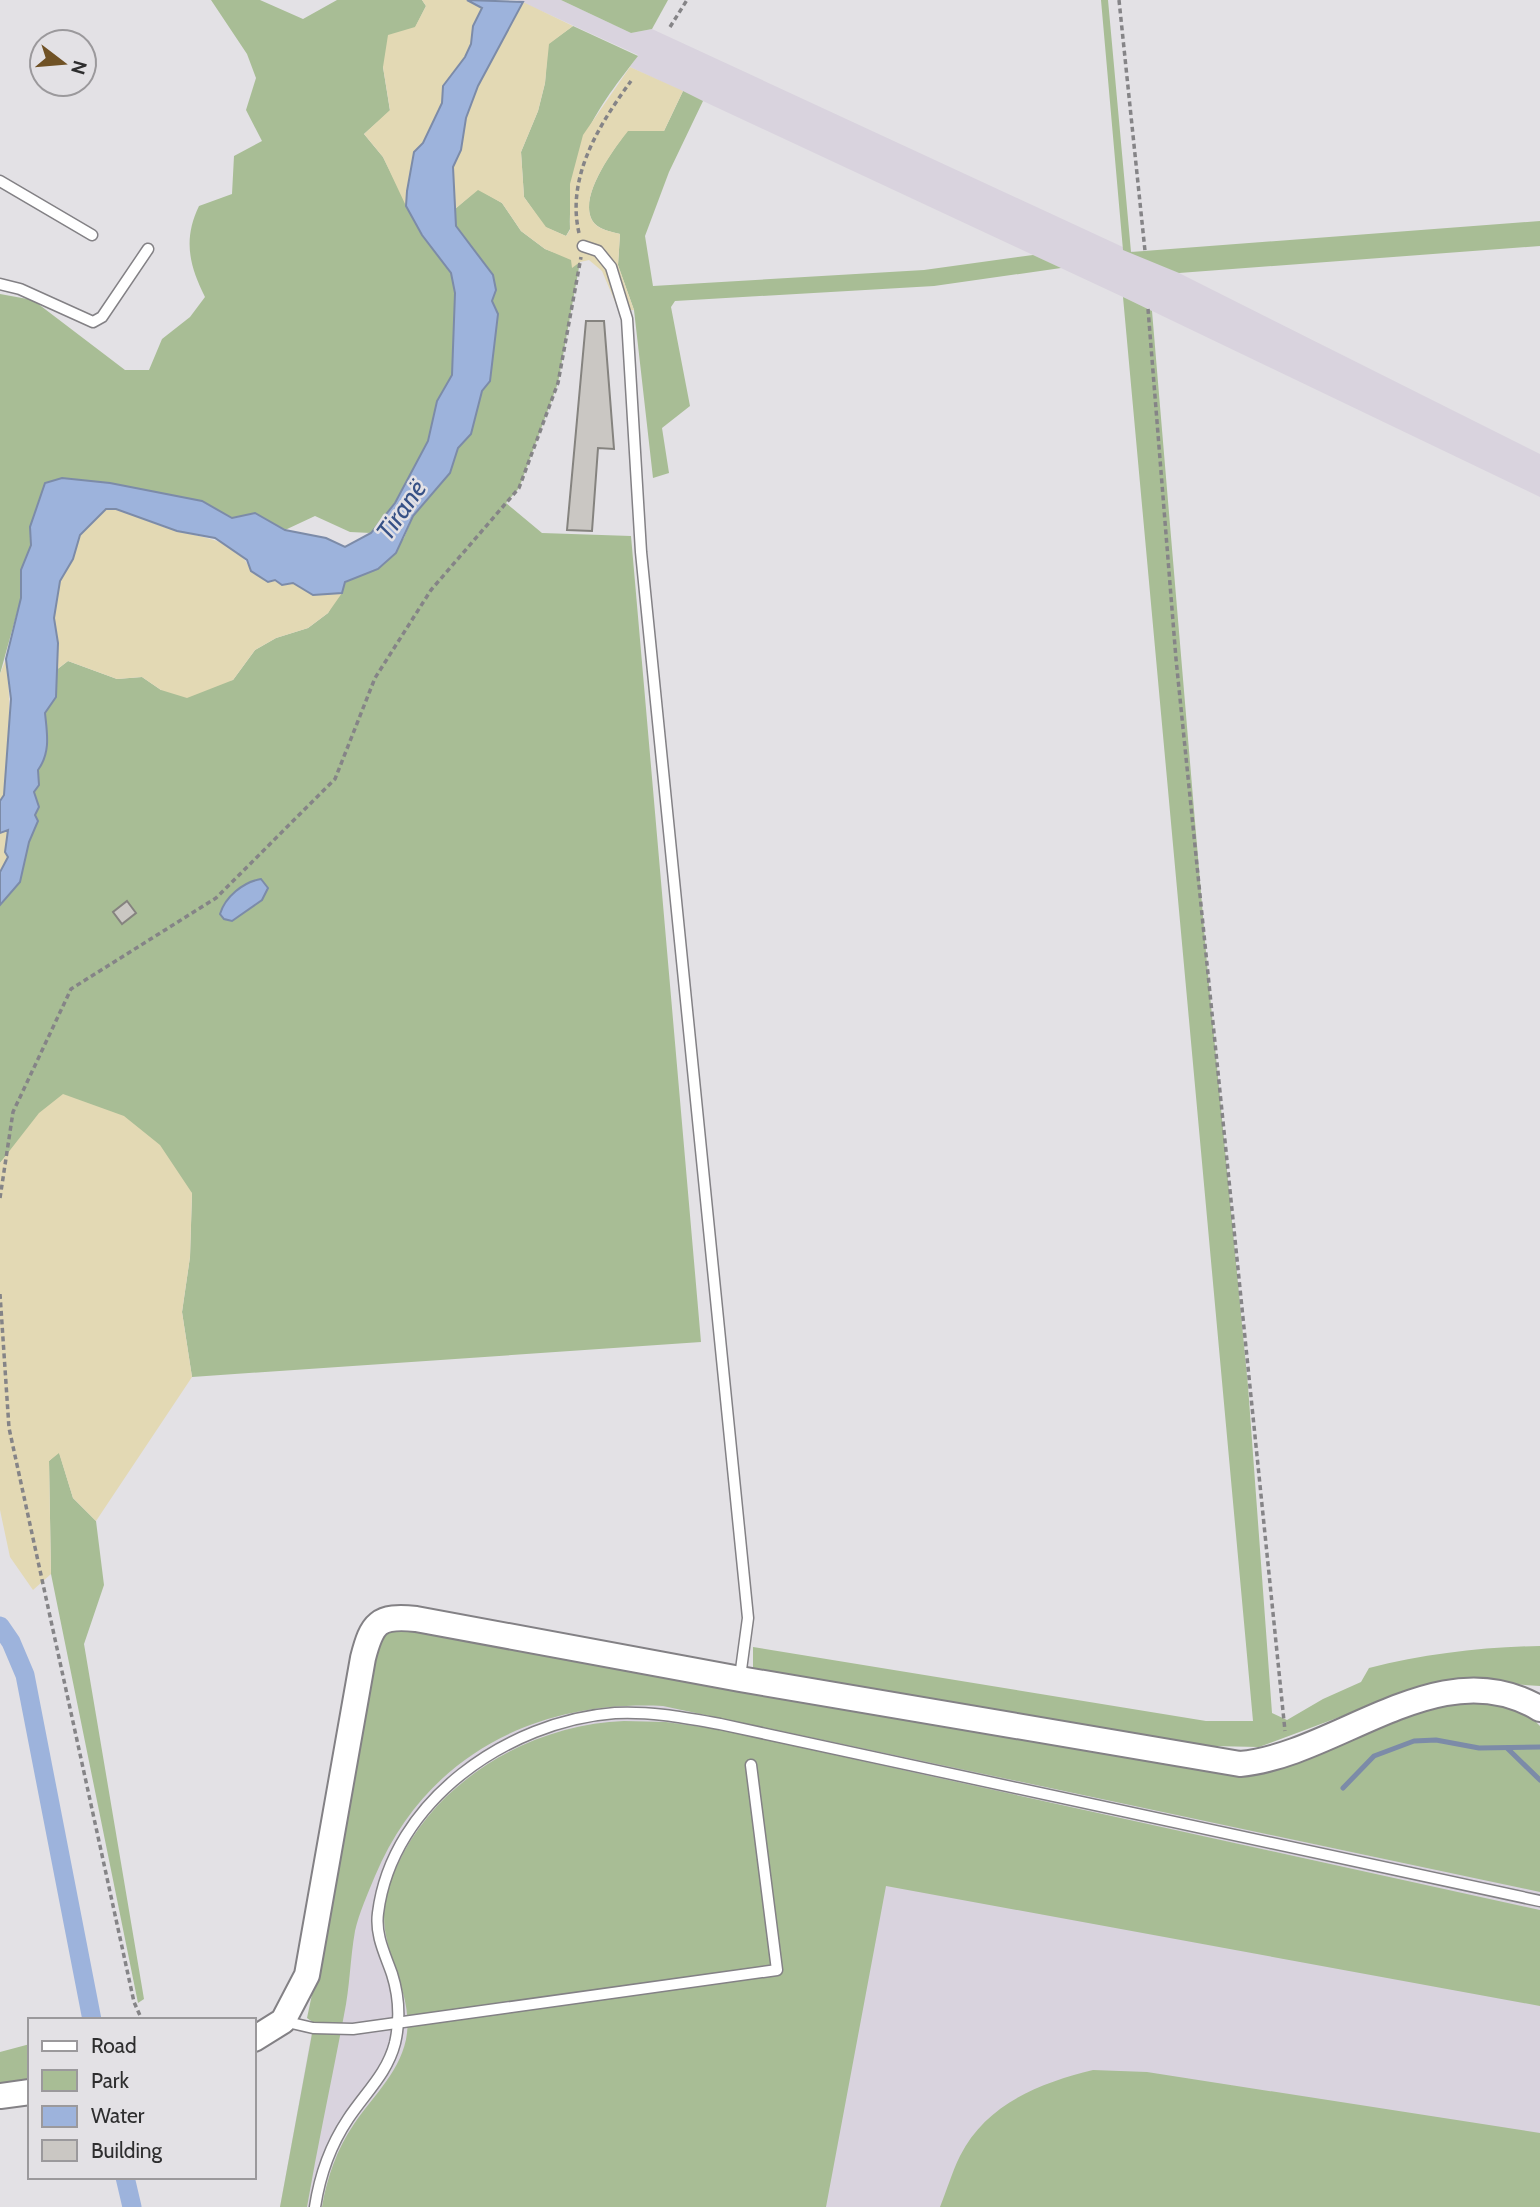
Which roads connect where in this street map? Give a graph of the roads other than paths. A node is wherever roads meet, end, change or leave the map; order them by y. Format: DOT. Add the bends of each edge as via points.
graph roads {
  1 [pos="0,181"];
  2 [pos="92,235"];
  3 [pos="583,246"];
  4 [pos="148,249"];
  5 [pos="0,284"];
  6 [pos="740,1679"];
  7 [pos="1533,1704"];
  8 [pos="751,1765"];
  9 [pos="1540,1901"];
  10 [pos="283,2021"];
  11 [pos="399,2021"];
  12 [pos="256,2038"];
  13 [pos="28,2092"];
  14 [pos="0,2096"];
  15 [pos="315,2207"];
  1 -- 2 [label="lane"];
  3 -- 6 [label="lane" via="598,251 611,267 627,319 641,552 748,1618"];
  4 -- 5 [label="lane" via="102,317 93,322"];
  6 -- 7 [label="street" via="1211,1761 1253,1763 1293,1753 1420,1699 1469,1691"];
  6 -- 10 [label="street" via="416,1619 380,1620 369,1634 363,1658 314,1945 302,1987"];
  8 -- 11 [label="lane" via="777,1970"];
  9 -- 11 [label="lane" via="720,1724 616,1713 547,1727 510,1742 451,1783 413,1824 388,1869 377,1917"];
  10 -- 11 [label="lane" via="313,2028 353,2029"];
  10 -- 12 [label="street"];
  11 -- 15 [label="lane" via="388,2065 350,2116 325,2162"];
  13 -- 14 [label="street"];
}
